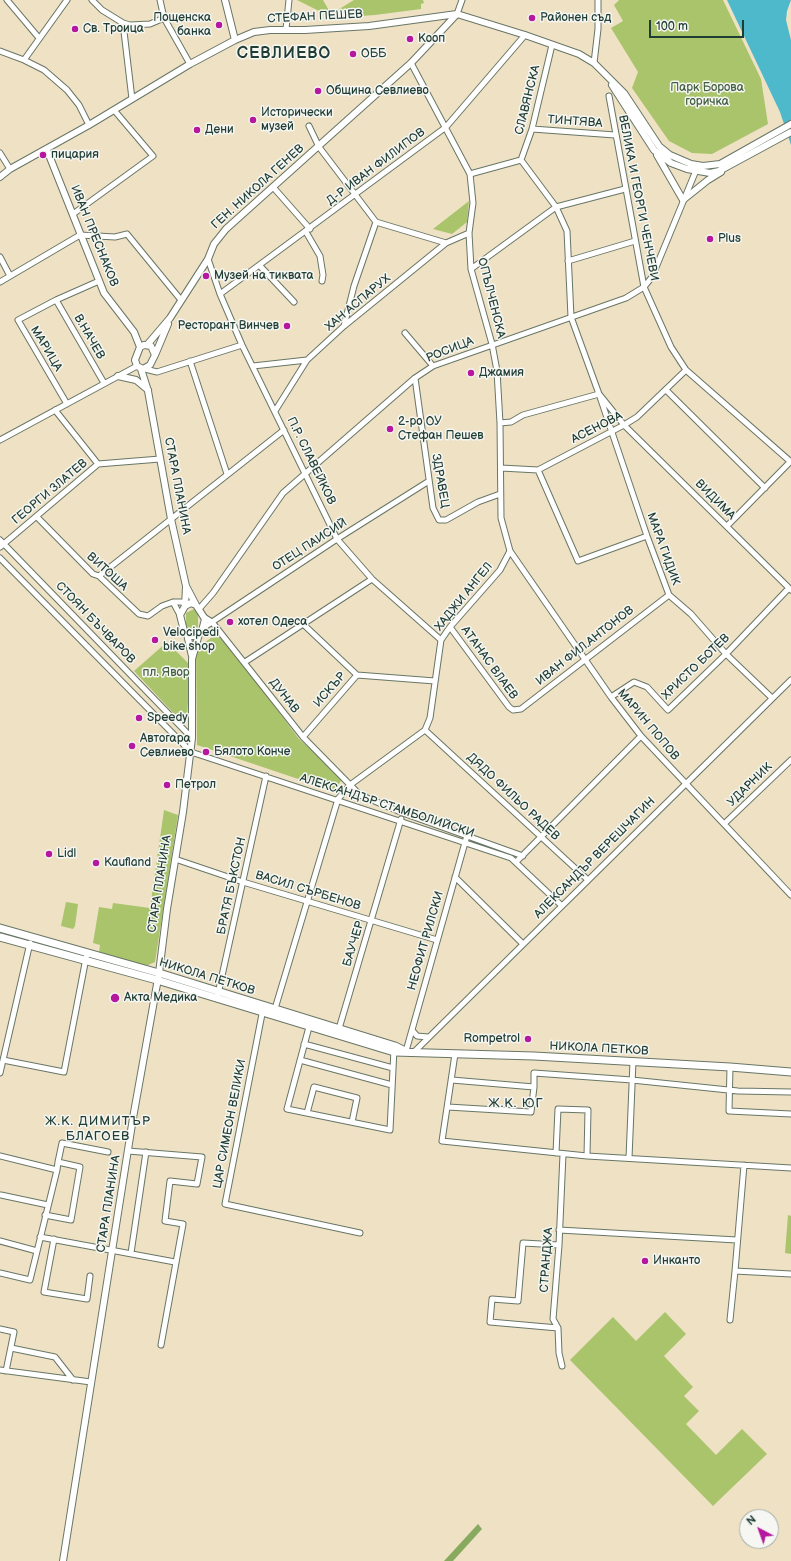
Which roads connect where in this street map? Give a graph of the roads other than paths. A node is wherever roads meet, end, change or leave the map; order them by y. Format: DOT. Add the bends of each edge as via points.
graph roads {
  1 [pos="7,0"];
  2 [pos="67,0"];
  3 [pos="92,0"];
  4 [pos="160,0"];
  5 [pos="225,0"];
  6 [pos="288,0"];
  7 [pos="462,0"];
  8 [pos="598,0"];
  9 [pos="457,14"];
  10 [pos="164,18"];
  11 [pos="123,23"];
  12 [pos="286,29"];
  13 [pos="525,35"];
  14 [pos="39,38"];
  15 [pos="235,40"];
  16 [pos="552,45"];
  17 [pos="0,51"];
  18 [pos="24,60"];
  19 [pos="411,63"];
  20 [pos="594,63"];
  21 [pos="190,64"];
  22 [pos="606,76"];
  23 [pos="609,96"];
  24 [pos="132,99"];
  25 [pos="114,110"];
  26 [pos="791,124"];
  27 [pos="89,125"];
  28 [pos="309,126"];
  29 [pos="446,127"];
  30 [pos="532,129"];
  31 [pos="791,132"];
  32 [pos="615,135"];
  33 [pos="319,146"];
  34 [pos="47,150"];
  35 [pos="654,150"];
  36 [pos="0,153"];
  37 [pos="521,160"];
  38 [pos="732,166"];
  39 [pos="697,168"];
  40 [pos="10,170"];
  41 [pos="470,174"];
  42 [pos="0,177"];
  43 [pos="273,187"];
  44 [pos="625,189"];
  45 [pos="356,195"];
  46 [pos="683,200"];
  47 [pos="556,206"];
  48 [pos="73,214"];
  49 [pos="376,222"];
  50 [pos="308,231"];
  51 [pos="469,233"];
  52 [pos="80,235"];
  53 [pos="635,241"];
  54 [pos="446,243"];
  55 [pos="0,257"];
  56 [pos="208,259"];
  57 [pos="568,261"];
  58 [pos="260,266"];
  59 [pos="471,269"];
  60 [pos="10,276"];
  61 [pos="99,281"];
  62 [pos="322,281"];
  63 [pos="0,282"];
  64 [pos="644,287"];
  65 [pos="220,294"];
  66 [pos="56,300"];
  67 [pos="181,300"];
  68 [pos="294,302"];
  69 [pos="571,317"];
  70 [pos="170,318"];
  71 [pos="344,326"];
  72 [pos="405,333"];
  73 [pos="492,344"];
  74 [pos="147,345"];
  75 [pos="242,345"];
  76 [pos="140,347"];
  77 [pos="155,355"];
  78 [pos="307,360"];
  79 [pos="190,361"];
  80 [pos="253,366"];
  81 [pos="433,366"];
  82 [pos="143,369"];
  83 [pos="686,370"];
  84 [pos="118,376"];
  85 [pos="415,378"];
  86 [pos="104,383"];
  87 [pos="666,390"];
  88 [pos="148,391"];
  89 [pos="599,394"];
  90 [pos="67,404"];
  91 [pos="55,410"];
  92 [pos="275,411"];
  93 [pos="500,423"];
  94 [pos="624,426"];
  95 [pos="284,430"];
  96 [pos="612,430"];
  97 [pos="0,439"];
  98 [pos="160,459"];
  99 [pos="791,462"];
  100 [pos="98,464"];
  101 [pos="501,468"];
  102 [pos="538,470"];
  103 [pos="227,474"];
  104 [pos="304,474"];
  105 [pos="429,481"];
  106 [pos="765,488"];
  107 [pos="500,494"];
  108 [pos="37,517"];
  109 [pos="171,519"];
  110 [pos="727,526"];
  111 [pos="647,536"];
  112 [pos="337,539"];
  113 [pos="1,544"];
  114 [pos="510,551"];
  115 [pos="0,558"];
  116 [pos="99,576"];
  117 [pos="372,579"];
  118 [pos="186,586"];
  119 [pos="790,589"];
  120 [pos="669,594"];
  121 [pos="173,602"];
  122 [pos="186,604"];
  123 [pos="198,607"];
  124 [pos="180,615"];
  125 [pos="204,617"];
  126 [pos="212,622"];
  127 [pos="303,624"];
  128 [pos="450,627"];
  129 [pos="203,628"];
  130 [pos="187,634"];
  131 [pos="199,634"];
  132 [pos="441,640"];
  133 [pos="726,654"];
  134 [pos="584,658"];
  135 [pos="192,659"];
  136 [pos="245,662"];
  137 [pos="357,675"];
  138 [pos="791,680"];
  139 [pos="435,681"];
  140 [pos="611,697"];
  141 [pos="772,698"];
  142 [pos="513,710"];
  143 [pos="425,730"];
  144 [pos="641,736"];
  145 [pos="303,737"];
  146 [pos="192,738"];
  147 [pos="191,752"];
  148 [pos="791,760"];
  149 [pos="266,776"];
  150 [pos="685,783"];
  151 [pos="350,785"];
  152 [pos="338,799"];
  153 [pos="403,813"];
  154 [pos="401,821"];
  155 [pos="724,824"];
  156 [pos="466,836"];
  157 [pos="542,837"];
  158 [pos="465,842"];
  159 [pos="523,856"];
  160 [pos="175,859"];
  161 [pos="516,862"];
  162 [pos="455,877"];
  163 [pos="588,880"];
  164 [pos="243,882"];
  165 [pos="791,895"];
  166 [pos="306,900"];
  167 [pos="562,906"];
  168 [pos="372,920"];
  169 [pos="0,928"];
  170 [pos="0,937"];
  171 [pos="33,937"];
  172 [pos="437,940"];
  173 [pos="523,944"];
  174 [pos="30,945"];
  175 [pos="87,953"];
  176 [pos="85,962"];
  177 [pos="158,977"];
  178 [pos="218,996"];
  179 [pos="263,1010"];
  180 [pos="274,1013"];
  181 [pos="309,1027"];
  182 [pos="412,1030"];
  183 [pos="338,1032"];
  184 [pos="428,1038"];
  185 [pos="304,1044"];
  186 [pos="394,1049"];
  187 [pos="406,1051"];
  188 [pos="414,1052"];
  189 [pos="455,1054"];
  190 [pos="3,1060"];
  191 [pos="300,1060"];
  192 [pos="633,1061"];
  193 [pos="730,1067"];
  194 [pos="393,1068"];
  195 [pos="791,1072"];
  196 [pos="0,1073"];
  197 [pos="452,1080"];
  198 [pos="632,1080"];
  199 [pos="392,1085"];
  200 [pos="534,1087"];
  201 [pos="729,1089"];
  202 [pos="791,1092"];
  203 [pos="448,1107"];
  204 [pos="307,1113"];
  205 [pos="791,1114"];
  206 [pos="352,1122"];
  207 [pos="128,1150"];
  208 [pos="108,1152"];
  209 [pos="146,1152"];
  210 [pos="556,1153"];
  211 [pos="563,1154"];
  212 [pos="0,1156"];
  213 [pos="587,1156"];
  214 [pos="629,1158"];
  215 [pos="58,1162"];
  216 [pos="744,1166"];
  217 [pos="791,1168"];
  218 [pos="56,1170"];
  219 [pos="1,1195"];
  220 [pos="48,1205"];
  221 [pos="45,1215"];
  222 [pos="560,1230"];
  223 [pos="360,1232"];
  224 [pos="40,1237"];
  225 [pos="54,1239"];
  226 [pos="737,1240"];
  227 [pos="0,1241"];
  228 [pos="559,1245"];
  229 [pos="113,1250"];
  230 [pos="37,1251"];
  231 [pos="131,1253"];
  232 [pos="175,1262"];
  233 [pos="735,1271"];
  234 [pos="0,1273"];
  235 [pos="791,1274"];
  236 [pos="90,1276"];
  237 [pos="730,1320"];
  238 [pos="558,1328"];
  239 [pos="0,1329"];
  240 [pos="161,1345"];
  241 [pos="11,1348"];
  242 [pos="562,1366"];
  243 [pos="3,1370"];
  244 [pos="74,1380"];
  245 [pos="91,1382"];
  246 [pos="63,1561"];
  1 -- 14 [label="street"];
  2 -- 14 [label="street"];
  3 -- 11 [label="street" via="102,10"];
  4 -- 10 [label="street"];
  5 -- 15 [label="street"];
  6 -- 12 [label="street"];
  7 -- 9 [label="street"];
  8 -- 20 [label="street"];
  9 -- 12 [label="street, СТЕФАН ПЕШЕВ" via="369,26"];
  9 -- 13 [label="street, СТЕФАН ПЕШЕВ"];
  9 -- 19 [label="street, ГЕН. НИКОЛА ГЕНЕВ"];
  10 -- 11 [label="street" via="150,24"];
  10 -- 21 [label="street"];
  11 -- 24 [label="street"];
  12 -- 15 [label="street, СТЕФАН ПЕШЕВ" via="254,32"];
  13 -- 16 [label="street, СТЕФАН ПЕШЕВ"];
  13 -- 29 [label="street, Д-Р ИВАН ФИЛИПОВ"];
  14 -- 18 [label="street"];
  15 -- 21 [label="street, СТЕФАН ПЕШЕВ"];
  16 -- 20 [label="street, СТЕФАН ПЕШЕВ" via="579,54"];
  16 -- 30 [label="street, СЛАВЯНСКА"];
  17 -- 18 [label="street"];
  18 -- 27 [label="street" via="44,70 67,90 79,104"];
  19 -- 29 [label="street, ОПЪЛЧЕНСКА"];
  19 -- 33 [label="street, ГЕН. НИКОЛА ГЕНЕВ"];
  20 -- 22 [label="street, СТЕФАН ПЕШЕВ"];
  21 -- 24 [label="street, СТЕФАН ПЕШЕВ"];
  22 -- 35 [label="street, СТЕФАН ПЕШЕВ"];
  22 -- 39 [label="street, СТЕФАН ПЕШЕВ" via="624,93 659,146"];
  23 -- 32 [label="street, ВЕЛИКА И ГЕОРГИ ЧЕНЧЕВИ"];
  24 -- 25 [label="street, СТЕФАН ПЕШЕВ"];
  25 -- 27 [label="street, СТЕФАН ПЕШЕВ"];
  25 -- 48 [label="street" via="153,156"];
  26 -- 39 [label="street, СТЕФАН ПЕШЕВ" via="720,164"];
  27 -- 34 [label="street, СТЕФАН ПЕШЕВ"];
  28 -- 33 [label="street"];
  29 -- 41 [label="street, ОПЪЛЧЕНСКА"];
  29 -- 45 [label="street, Д-Р ИВАН ФИЛИПОВ"];
  30 -- 32 [label="street, ТИНТЯВА"];
  30 -- 37 [label="street, СЛАВЯНСКА"];
  31 -- 38 [label="street, СТЕФАН ПЕШЕВ"];
  32 -- 44 [label="street, ВЕЛИКА И ГЕОРГИ ЧЕНЧЕВИ"];
  33 -- 43 [label="street, ГЕН. НИКОЛА ГЕНЕВ"];
  33 -- 45 [label="street"];
  34 -- 40 [label="street, СТЕФАН ПЕШЕВ"];
  34 -- 48 [label="street, ИВАН ПРЕСНАКОВ"];
  35 -- 39 [label="street, СТЕФАН ПЕШЕВ" via="671,163"];
  35 -- 46 [label="street"];
  36 -- 40 [label="street"];
  37 -- 41 [label="street"];
  37 -- 47 [label="street, МАРА ГИДИК"];
  38 -- 39 [label="street, СТЕФАН ПЕШЕВ" via="719,171"];
  38 -- 46 [label="street" via="708,180"];
  39 -- 46 [label="street, РОСИЦА"];
  40 -- 42 [label="street, СТЕФАН ПЕШЕВ"];
  41 -- 51 [label="street, ОПЪЛЧЕНСКА" via="473,203"];
  43 -- 50 [label="street"];
  43 -- 56 [label="street, ГЕН. НИКОЛА ГЕНЕВ" via="226,229 214,244"];
  44 -- 47 [label="street"];
  44 -- 53 [label="street, ВЕЛИКА И ГЕОРГИ ЧЕНЧЕВИ"];
  45 -- 49 [label="street"];
  45 -- 50 [label="street, Д-Р ИВАН ФИЛИПОВ"];
  46 -- 64 [label="street, РОСИЦА" via="652,277"];
  47 -- 57 [label="street, МАРА ГИДИК" via="567,231"];
  47 -- 59 [label="street"];
  48 -- 52 [label="street, ИВАН ПРЕСНАКОВ"];
  49 -- 54 [label="street"];
  49 -- 71 [label="street" via="354,286"];
  50 -- 58 [label="street, Д-Р ИВАН ФИЛИПОВ"];
  50 -- 62 [label="street" via="320,256"];
  51 -- 54 [label="street, ХАН АСПАРУХ"];
  51 -- 59 [label="street, ОПЪЛЧЕНСКА"];
  52 -- 60 [label="street"];
  52 -- 61 [label="street, ИВАН ПРЕСНАКОВ"];
  52 -- 67 [label="street" via="115,237 127,234"];
  53 -- 57 [label="street"];
  53 -- 64 [label="street, ВЕЛИКА И ГЕОРГИ ЧЕНЧЕВИ"];
  54 -- 71 [label="street, ХАН АСПАРУХ"];
  55 -- 60 [label="street"];
  56 -- 65 [label="street, П.Р. СЛАВЕЙКОВ"];
  56 -- 67 [label="street"];
  57 -- 69 [label="street, МАРА ГИДИК"];
  58 -- 65 [label="street, Д-Р ИВАН ФИЛИПОВ"];
  58 -- 68 [label="street"];
  59 -- 73 [label="street, ОПЪЛЧЕНСКА"];
  60 -- 63 [label="street"];
  61 -- 66 [label="street, МАРИЦА"];
  61 -- 76 [label="street, ИВАН ПРЕСНАКОВ" via="104,293 134,332"];
  64 -- 69 [label="street, РОСИЦА" via="626,298"];
  64 -- 83 [label="street, ВЕЛИКА И ГЕОРГИ ЧЕНЧЕВИ" via="671,347"];
  65 -- 75 [label="street, П.Р. СЛАВЕЙКОВ"];
  66 -- 86 [label="street, В.НАЧЕВ"];
  66 -- 90 [label="street, МАРИЦА" via="18,320"];
  67 -- 70 [label="street"];
  69 -- 73 [label="street, РОСИЦА"];
  69 -- 89 [label="street, МАРА ГИДИК"];
  70 -- 74 [label="street"];
  70 -- 77 [label="street"];
  71 -- 78 [label="street, ХАН АСПАРУХ"];
  72 -- 81 [label="street"];
  73 -- 81 [label="street, РОСИЦА"];
  73 -- 93 [label="street, ОПЪЛЧЕНСКА" via="497,371"];
  74 -- 76 [label="street"];
  74 -- 77 [label="street" via="154,349"];
  75 -- 79 [label="street"];
  75 -- 80 [label="street, П.Р. СЛАВЕЙКОВ"];
  76 -- 82 [label="street" via="135,360"];
  77 -- 82 [label="street" via="152,363"];
  78 -- 80 [label="street"];
  78 -- 92 [label="street, ХАН АСПАРУХ"];
  79 -- 82 [label="street" via="157,372"];
  79 -- 103 [label="street"];
  80 -- 92 [label="street, П.Р. СЛАВЕЙКОВ"];
  81 -- 85 [label="street, РОСИЦА"];
  82 -- 84 [label="street"];
  82 -- 88 [label="street, СТАРА ПЛАНИНА"];
  83 -- 87 [label="street, АСЕНОВА"];
  83 -- 99 [label="street, ВЕЛИКА И ГЕОРГИ ЧЕНЧЕВИ"];
  84 -- 86 [label="street"];
  84 -- 88 [label="street" via="136,380"];
  85 -- 104 [label="street, РОСИЦА"];
  85 -- 105 [label="street, ЗДРАВЕЦ"];
  86 -- 90 [label="street"];
  87 -- 94 [label="street, АСЕНОВА"];
  87 -- 106 [label="street"];
  88 -- 98 [label="street, СТАРА ПЛАНИНА"];
  89 -- 93 [label="street" via="523,415 511,422"];
  89 -- 94 [label="street, МАРА ГИДИК"];
  89 -- 96 [label="street, МАРА ГИДИК"];
  90 -- 91 [label="street"];
  91 -- 97 [label="street"];
  91 -- 100 [label="street"];
  92 -- 95 [label="street, П.Р. СЛАВЕЙКОВ"];
  93 -- 101 [label="street, ОПЪЛЧЕНСКА"];
  94 -- 96 [label="street, АСЕНОВА"];
  94 -- 110 [label="street, ВИДИМА"];
  95 -- 103 [label="street"];
  95 -- 104 [label="street, П.Р. СЛАВЕЙКОВ"];
  96 -- 102 [label="street, АСЕНОВА"];
  96 -- 111 [label="street, МАРА ГИДИК"];
  98 -- 100 [label="street, ГЕОРГИ ЗЛАТЕВ"];
  98 -- 109 [label="street, СТАРА ПЛАНИНА"];
  99 -- 106 [label="street"];
  100 -- 108 [label="street, ГЕОРГИ ЗЛАТЕВ"];
  101 -- 102 [label="street"];
  101 -- 107 [label="street, ОПЪЛЧЕНСКА"];
  102 -- 111 [label="street" via="578,561"];
  103 -- 109 [label="street"];
  104 -- 112 [label="street, П.Р. СЛАВЕЙКОВ"];
  104 -- 123 [label="street, РОСИЦА" via="277,500 213,593"];
  105 -- 107 [label="street, ЗДРАВЕЦ" via="433,508 442,520 483,499"];
  105 -- 112 [label="street, ОТЕЦ ПАИСИЙ"];
  106 -- 110 [label="street"];
  107 -- 114 [label="street, ОПЪЛЧЕНСКА" via="502,518"];
  108 -- 113 [label="street, ГЕОРГИ ЗЛАТЕВ"];
  108 -- 116 [label="street, ВИТОША" via="93,574"];
  109 -- 116 [label="street"];
  109 -- 118 [label="street, СТАРА ПЛАНИНА"];
  110 -- 119 [label="street, ВИДИМА"];
  111 -- 120 [label="street, МАРА ГИДИК"];
  112 -- 117 [label="street, П.Р. СЛАВЕЙКОВ"];
  112 -- 126 [label="street, ОТЕЦ ПАИСИЙ"];
  113 -- 146 [label="street, СТОЯН БЪЧВАРОВ"];
  114 -- 128 [label="street, ХАДЖИ АНГЕЛ" via="500,570"];
  114 -- 134 [label="street, МАРИН ПОПОВ"];
  115 -- 147 [label="street, СТОЯН БЪЧВАРОВ"];
  116 -- 121 [label="street, ВИТОША" via="132,610 143,616 148,616"];
  117 -- 127 [label="street"];
  117 -- 132 [label="street, П.Р. СЛАВЕЙКОВ"];
  118 -- 122 [label="street, СТАРА ПЛАНИНА"];
  118 -- 123 [label="street, СТАРА ПЛАНИНА"];
  119 -- 133 [label="street, ХРИСТО БОТЕВ"];
  120 -- 133 [label="street, МАРА ГИДИК" via="691,614"];
  120 -- 134 [label="street, ИВАН ФИЛ.АНТОНОВ"];
  121 -- 122 [label="street"];
  121 -- 124 [label="street"];
  122 -- 123 [label="street"];
  122 -- 124 [label="street"];
  123 -- 125 [label="street"];
  124 -- 130 [label="street" via="182,627"];
  125 -- 126 [label="street, ДУНАВ"];
  125 -- 129 [label="street"];
  126 -- 129 [label="street, ОТЕЦ ПАИСИЙ"];
  126 -- 136 [label="street, ДУНАВ"];
  127 -- 136 [label="street"];
  127 -- 137 [label="street"];
  128 -- 132 [label="street, ХАДЖИ АНГЕЛ"];
  128 -- 142 [label="street, АТАНАС ВЛАЕВ"];
  129 -- 131 [label="street"];
  130 -- 131 [label="street"];
  130 -- 135 [label="street, СТАРА ПЛАНИНА"];
  131 -- 135 [label="street, СТАРА ПЛАНИНА"];
  132 -- 139 [label="street, ХАДЖИ АНГЕЛ"];
  133 -- 140 [label="street, ХРИСТО БОТЕВ" via="668,710 647,687 634,682"];
  133 -- 141 [label="street, МАРА ГИДИК"];
  134 -- 140 [label="street, МАРИН ПОПОВ"];
  134 -- 142 [label="street, ИВАН ФИЛ.АНТОНОВ" via="520,709"];
  135 -- 146 [label="street, СТАРА ПЛАНИНА"];
  136 -- 145 [label="street, ДУНАВ"];
  137 -- 139 [label="street"];
  137 -- 145 [label="street, ИСКЪР"];
  138 -- 141 [label="street, АЛЕКСАНДЪР ВЕРЕШЧАГИН"];
  139 -- 143 [label="street, ХАДЖИ АНГЕЛ" via="430,718"];
  140 -- 144 [label="street, МАРИН ПОПОВ"];
  141 -- 150 [label="street, АЛЕКСАНДЪР ВЕРЕШЧАГИН"];
  143 -- 151 [label="street"];
  143 -- 157 [label="street, ДЯДО ФИЛЬО РАДЕВ"];
  144 -- 150 [label="street, МАРИН ПОПОВ"];
  144 -- 157 [label="street"];
  145 -- 151 [label="street, ДУНАВ"];
  146 -- 147 [label="street, СТАРА ПЛАНИНА"];
  147 -- 149 [label="street, АЛЕКСАНДЪР СТАМБОЛИЙСКИ"];
  147 -- 160 [label="street, СТАРА ПЛАНИНА"];
  148 -- 155 [label="street, УДАРНИК"];
  149 -- 152 [label="street, АЛЕКСАНДЪР СТАМБОЛИЙСКИ"];
  149 -- 164 [label="street, БРАТЯ БЪКСТОН"];
  150 -- 155 [label="street, МАРИН ПОПОВ"];
  150 -- 163 [label="street, АЛЕКСАНДЪР ВЕРЕШЧАГИН"];
  151 -- 152 [label="street"];
  151 -- 153 [label="street, АЛЕКСАНДЪР СТАМБОЛИЙСКИ" via="365,798"];
  152 -- 154 [label="street, АЛЕКСАНДЪР СТАМБОЛИЙСКИ"];
  152 -- 166 [label="street"];
  153 -- 154 [label="street, БАУЧЕР"];
  153 -- 156 [label="street, АЛЕКСАНДЪР СТАМБОЛИЙСКИ"];
  154 -- 158 [label="street, АЛЕКСАНДЪР СТАМБОЛИЙСКИ"];
  154 -- 168 [label="street, БАУЧЕР"];
  155 -- 165 [label="street, МАРИН ПОПОВ"];
  156 -- 158 [label="street, НЕОФИТ РИЛСКИ"];
  156 -- 159 [label="street, АЛЕКСАНДЪР СТАМБОЛИЙСКИ"];
  157 -- 159 [label="street"];
  157 -- 163 [label="street, ДЯДО ФИЛЬО РАДЕВ"];
  158 -- 161 [label="street, АЛЕКСАНДЪР СТАМБОЛИЙСКИ"];
  158 -- 162 [label="street, НЕОФИТ РИЛСКИ"];
  159 -- 161 [label="street"];
  160 -- 164 [label="street, ВАСИЛ СЪРБЕНОВ"];
  160 -- 177 [label="street, СТАРА ПЛАНИНА"];
  161 -- 167 [label="street, АЛЕКСАНДЪР СТАМБОЛИЙСКИ"];
  162 -- 172 [label="street, НЕОФИТ РИЛСКИ"];
  162 -- 173 [label="street"];
  163 -- 167 [label="street, АЛЕКСАНДЪР ВЕРЕШЧАГИН"];
  164 -- 166 [label="street, ВАСИЛ СЪРБЕНОВ"];
  164 -- 178 [label="street, БРАТЯ БЪКСТОН"];
  166 -- 168 [label="street, ВАСИЛ СЪРБЕНОВ"];
  166 -- 180 [label="street"];
  167 -- 173 [label="street, АЛЕКСАНДЪР ВЕРЕШЧАГИН"];
  168 -- 172 [label="street, ВАСИЛ СЪРБЕНОВ"];
  168 -- 183 [label="street, БАУЧЕР"];
  169 -- 171 [label="main road, НИКОЛА ПЕТКОВ"];
  170 -- 174 [label="main road, НИКОЛА ПЕТКОВ"];
  171 -- 174 [label="street"];
  171 -- 175 [label="main road, НИКОЛА ПЕТКОВ"];
  172 -- 182 [label="street, НЕОФИТ РИЛСКИ"];
  173 -- 184 [label="street, АЛЕКСАНДЪР ВЕРЕШЧАГИН"];
  174 -- 176 [label="main road, НИКОЛА ПЕТКОВ"];
  174 -- 190 [label="street"];
  175 -- 176 [label="street"];
  175 -- 177 [label="main road, НИКОЛА ПЕТКОВ"];
  176 -- 177 [label="main road, НИКОЛА ПЕТКОВ"];
  176 -- 190 [label="street" via="64,1072"];
  177 -- 178 [label="main road, НИКОЛА ПЕТКОВ"];
  177 -- 207 [label="street, СТАРА ПЛАНИНА"];
  178 -- 179 [label="main road, НИКОЛА ПЕТКОВ"];
  179 -- 180 [label="main road, НИКОЛА ПЕТКОВ"];
  179 -- 223 [label="street, ЦАР СИМЕОН ВЕЛИКИ" via="225,1204"];
  180 -- 181 [label="main road, НИКОЛА ПЕТКОВ"];
  180 -- 183 [label="main road, НИКОЛА ПЕТКОВ"];
  181 -- 183 [label="main road, НИКОЛА ПЕТКОВ"];
  181 -- 185 [label="street"];
  182 -- 184 [label="street" via="417,1036"];
  182 -- 187 [label="street, НЕОФИТ РИЛСКИ"];
  183 -- 186 [label="main road, НИКОЛА ПЕТКОВ"];
  184 -- 188 [label="street, АЛЕКСАНДЪР ВЕРЕШЧАГИН"];
  185 -- 191 [label="street"];
  185 -- 194 [label="street"];
  186 -- 187 [label="main road, НИКОЛА ПЕТКОВ"];
  186 -- 194 [label="street"];
  187 -- 188 [label="main road, НИКОЛА ПЕТКОВ"];
  188 -- 189 [label="main road, НИКОЛА ПЕТКОВ"];
  189 -- 192 [label="main road, НИКОЛА ПЕТКОВ"];
  189 -- 197 [label="street"];
  190 -- 196 [label="street"];
  191 -- 199 [label="street"];
  191 -- 204 [label="street" via="287,1109"];
  192 -- 193 [label="main road, НИКОЛА ПЕТКОВ"];
  192 -- 198 [label="street"];
  193 -- 195 [label="main road, НИКОЛА ПЕТКОВ"];
  193 -- 201 [label="street"];
  194 -- 199 [label="street"];
  197 -- 200 [label="street"];
  197 -- 203 [label="street"];
  198 -- 200 [label="street" via="534,1073"];
  198 -- 201 [label="street"];
  198 -- 214 [label="street"];
  199 -- 206 [label="street" via="390,1130"];
  200 -- 203 [label="street" via="531,1112"];
  201 -- 202 [label="street"];
  201 -- 205 [label="street" via="729,1111"];
  203 -- 210 [label="street" via="442,1141"];
  204 -- 206 [label="street"];
  204 -- 206 [label="street" via="314,1087 357,1098"];
  207 -- 209 [label="street"];
  207 -- 229 [label="street, СТАРА ПЛАНИНА"];
  208 -- 215 [label="street" via="62,1143"];
  209 -- 231 [label="street"];
  209 -- 232 [label="street" via="202,1157 197,1184 170,1181 165,1220 183,1224"];
  210 -- 211 [label="street"];
  210 -- 213 [label="street" via="558,1109 588,1110"];
  211 -- 213 [label="street"];
  211 -- 222 [label="street, СТРАНДЖА"];
  212 -- 218 [label="street"];
  213 -- 214 [label="street"];
  214 -- 216 [label="street"];
  215 -- 218 [label="street"];
  215 -- 221 [label="street" via="80,1167 71,1220"];
  216 -- 217 [label="street"];
  216 -- 226 [label="street"];
  218 -- 220 [label="street"];
  219 -- 220 [label="street"];
  220 -- 221 [label="street"];
  221 -- 224 [label="street"];
  222 -- 226 [label="street"];
  222 -- 228 [label="street, СТРАНДЖА"];
  224 -- 225 [label="street"];
  224 -- 230 [label="street"];
  225 -- 229 [label="street"];
  225 -- 236 [label="street" via="44,1292 87,1299"];
  226 -- 233 [label="street"];
  227 -- 230 [label="street"];
  228 -- 238 [label="street, СТРАНДЖА" via="553,1319"];
  228 -- 238 [label="street" via="523,1243 518,1301 492,1299 490,1322"];
  229 -- 231 [label="street"];
  229 -- 245 [label="street, СТАРА ПЛАНИНА"];
  230 -- 234 [label="street" via="30,1280"];
  231 -- 232 [label="street"];
  232 -- 240 [label="street"];
  233 -- 235 [label="street"];
  233 -- 237 [label="street"];
  238 -- 242 [label="street, СТРАНДЖА"];
  239 -- 241 [label="street" via="14,1332"];
  241 -- 243 [label="street"];
  241 -- 244 [label="street" via="54,1357"];
  243 -- 244 [label="street"];
  244 -- 245 [label="street"];
  245 -- 246 [label="street, СТАРА ПЛАНИНА"];
}
